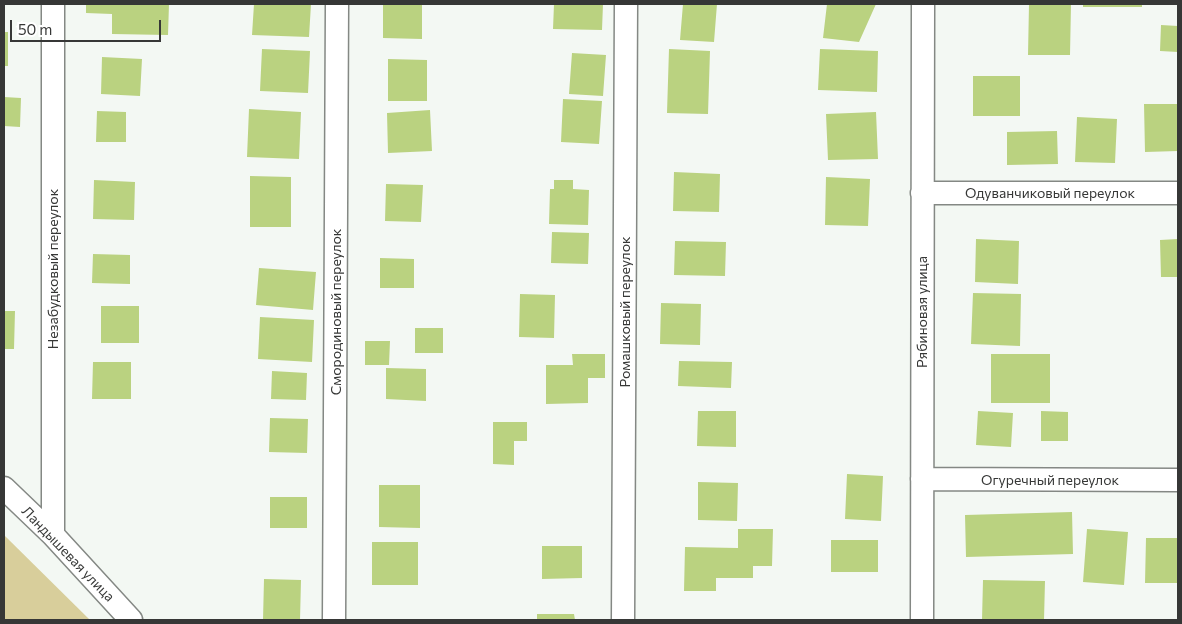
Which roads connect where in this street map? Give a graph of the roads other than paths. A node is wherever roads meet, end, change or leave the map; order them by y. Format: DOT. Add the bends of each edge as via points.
graph roads {
  1 [pos="53,4"];
  2 [pos="337,4"];
  3 [pos="626,4"];
  4 [pos="923,4"];
  5 [pos="922,192"];
  6 [pos="1178,194"];
  7 [pos="922,479"];
  8 [pos="1178,480"];
  9 [pos="4,488"];
  10 [pos="53,535"];
  11 [pos="131,620"];
  12 [pos="334,620"];
  13 [pos="624,620"];
  14 [pos="922,620"];
  1 -- 10 [label="street, Незабудковый переулок"];
  2 -- 12 [label="street, Смородиновый переулок"];
  3 -- 13 [label="street, Ромашковый переулок"];
  4 -- 5 [label="street, Рябиновая улица"];
  5 -- 6 [label="street, Одуванчиковый переулок"];
  5 -- 7 [label="street, Рябиновая улица"];
  7 -- 8 [label="street, Огуречный переулок"];
  7 -- 14 [label="street, Рябиновая улица"];
  9 -- 10 [label="street, Ландышевая улица"];
  10 -- 11 [label="street, Ландышевая улица"];
}
